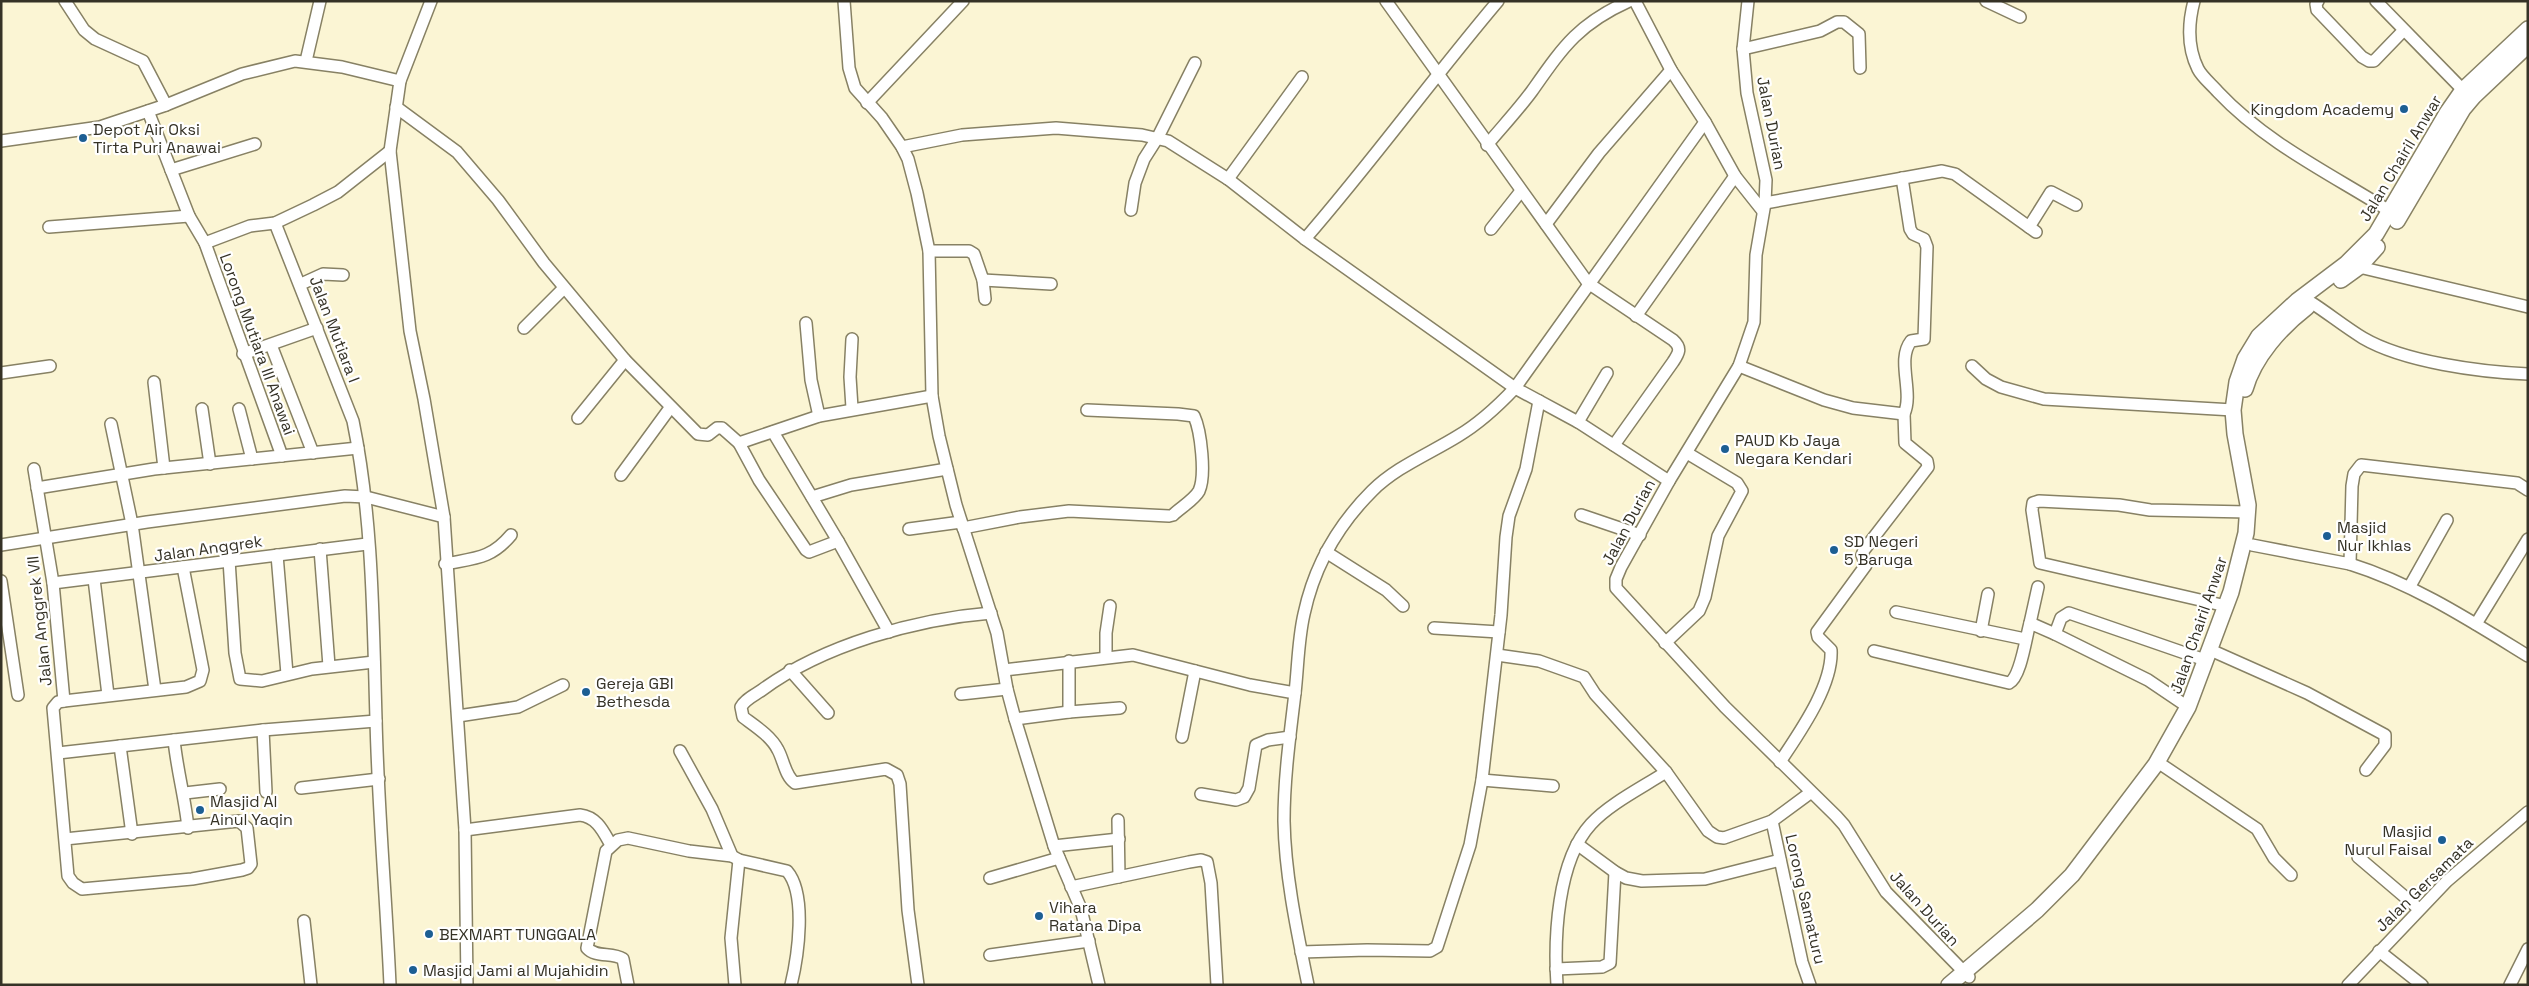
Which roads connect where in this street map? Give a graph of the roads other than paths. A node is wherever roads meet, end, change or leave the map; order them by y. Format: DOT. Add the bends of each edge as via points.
graph roads {
  1 [pos="65,1"];
  2 [pos="320,1"];
  3 [pos="431,1"];
  4 [pos="844,1"];
  5 [pos="963,1"];
  6 [pos="1386,1"];
  7 [pos="1498,1"];
  8 [pos="1629,1"];
  9 [pos="1635,1"];
  10 [pos="1748,1"];
  11 [pos="1986,1"];
  12 [pos="2194,1"];
  13 [pos="2318,1"];
  14 [pos="2376,1"];
  15 [pos="2020,17"];
  16 [pos="2528,29"];
  17 [pos="2404,31"];
  18 [pos="2528,45"];
  19 [pos="1744,49"];
  20 [pos="306,61"];
  21 [pos="1195,63"];
  22 [pos="1860,68"];
  23 [pos="1672,70"];
  24 [pos="1437,74"];
  25 [pos="1302,76"];
  26 [pos="400,81"];
  27 [pos="2463,90"];
  28 [pos="867,103"];
  29 [pos="166,104"];
  30 [pos="396,107"];
  31 [pos="148,111"];
  32 [pos="1705,122"];
  33 [pos="1158,137"];
  34 [pos="1,141"];
  35 [pos="255,144"];
  36 [pos="1487,145"];
  37 [pos="902,147"];
  38 [pos="390,151"];
  39 [pos="171,170"];
  40 [pos="1735,176"];
  41 [pos="1228,178"];
  42 [pos="1902,178"];
  43 [pos="1521,191"];
  44 [pos="2076,205"];
  45 [pos="1763,206"];
  46 [pos="1131,210"];
  47 [pos="2391,212"];
  48 [pos="189,216"];
  49 [pos="275,223"];
  50 [pos="1546,224"];
  51 [pos="49,226"];
  52 [pos="1491,229"];
  53 [pos="1305,239"];
  54 [pos="205,243"];
  55 [pos="929,252"];
  56 [pos="2355,263"];
  57 [pos="343,275"];
  58 [pos="983,280"];
  59 [pos="1588,283"];
  60 [pos="301,284"];
  61 [pos="1051,284"];
  62 [pos="564,288"];
  63 [pos="985,299"];
  64 [pos="2312,303"];
  65 [pos="2528,307"];
  66 [pos="1636,316"];
  67 [pos="806,323"];
  68 [pos="317,328"];
  69 [pos="524,328"];
  70 [pos="852,339"];
  71 [pos="271,346"];
  72 [pos="243,354"];
  73 [pos="625,360"];
  74 [pos="50,366"];
  75 [pos="1739,366"];
  76 [pos="1972,366"];
  77 [pos="1,373"];
  78 [pos="1606,373"];
  79 [pos="2528,374"];
  80 [pos="154,382"];
  81 [pos="1515,388"];
  82 [pos="932,396"];
  83 [pos="1539,401"];
  84 [pos="670,408"];
  85 [pos="852,408"];
  86 [pos="202,409"];
  87 [pos="239,409"];
  88 [pos="1087,410"];
  89 [pos="2233,410"];
  90 [pos="1904,414"];
  91 [pos="819,416"];
  92 [pos="578,418"];
  93 [pos="1578,422"];
  94 [pos="111,424"];
  95 [pos="773,432"];
  96 [pos="739,443"];
  97 [pos="1614,445"];
  98 [pos="358,448"];
  99 [pos="313,453"];
  100 [pos="1687,453"];
  101 [pos="282,456"];
  102 [pos="252,459"];
  103 [pos="210,464"];
  104 [pos="164,468"];
  105 [pos="34,469"];
  106 [pos="946,469"];
  107 [pos="122,475"];
  108 [pos="621,475"];
  109 [pos="1669,481"];
  110 [pos="38,488"];
  111 [pos="2528,490"];
  112 [pos="366,497"];
  113 [pos="812,497"];
  114 [pos="2248,512"];
  115 [pos="1581,514"];
  116 [pos="444,517"];
  117 [pos="2447,520"];
  118 [pos="132,524"];
  119 [pos="962,525"];
  120 [pos="909,529"];
  121 [pos="511,535"];
  122 [pos="1640,535"];
  123 [pos="46,537"];
  124 [pos="2528,539"];
  125 [pos="838,541"];
  126 [pos="368,544"];
  127 [pos="1,545"];
  128 [pos="2252,545"];
  129 [pos="320,549"];
  130 [pos="1326,552"];
  131 [pos="277,555"];
  132 [pos="229,560"];
  133 [pos="445,564"];
  134 [pos="2350,564"];
  135 [pos="184,567"];
  136 [pos="138,574"];
  137 [pos="94,579"];
  138 [pos="1,581"];
  139 [pos="53,583"];
  140 [pos="2410,586"];
  141 [pos="2038,587"];
  142 [pos="1988,594"];
  143 [pos="1110,606"];
  144 [pos="1403,606"];
  145 [pos="2226,606"];
  146 [pos="1896,612"];
  147 [pos="991,613"];
  148 [pos="2030,623"];
  149 [pos="2476,624"];
  150 [pos="1434,628"];
  151 [pos="1980,631"];
  152 [pos="889,632"];
  153 [pos="1499,632"];
  154 [pos="2055,634"];
  155 [pos="2025,639"];
  156 [pos="1665,643"];
  157 [pos="1874,651"];
  158 [pos="1497,655"];
  159 [pos="2210,656"];
  160 [pos="2528,656"];
  161 [pos="1106,657"];
  162 [pos="1068,661"];
  163 [pos="374,662"];
  164 [pos="329,666"];
  165 [pos="790,670"];
  166 [pos="1004,670"];
  167 [pos="1195,671"];
  168 [pos="287,674"];
  169 [pos="563,685"];
  170 [pos="1007,689"];
  171 [pos="155,690"];
  172 [pos="1295,693"];
  173 [pos="961,694"];
  174 [pos="18,695"];
  175 [pos="108,695"];
  176 [pos="64,701"];
  177 [pos="2188,706"];
  178 [pos="1120,708"];
  179 [pos="1069,712"];
  180 [pos="828,713"];
  181 [pos="458,716"];
  182 [pos="1015,719"];
  183 [pos="376,721"];
  184 [pos="264,730"];
  185 [pos="1182,737"];
  186 [pos="1290,737"];
  187 [pos="174,740"];
  188 [pos="120,746"];
  189 [pos="680,752"];
  190 [pos="58,753"];
  191 [pos="1780,762"];
  192 [pos="2162,765"];
  193 [pos="2366,770"];
  194 [pos="1666,772"];
  195 [pos="379,779"];
  196 [pos="1482,780"];
  197 [pos="1553,786"];
  198 [pos="301,788"];
  199 [pos="220,789"];
  200 [pos="266,792"];
  201 [pos="184,793"];
  202 [pos="1810,793"];
  203 [pos="1201,794"];
  204 [pos="2528,812"];
  205 [pos="1118,820"];
  206 [pos="1772,821"];
  207 [pos="188,828"];
  208 [pos="465,830"];
  209 [pos="132,834"];
  210 [pos="65,839"];
  211 [pos="1120,839"];
  212 [pos="1577,844"];
  213 [pos="611,845"];
  214 [pos="1054,846"];
  215 [pos="2358,857"];
  216 [pos="736,858"];
  217 [pos="1060,858"];
  218 [pos="1780,860"];
  219 [pos="1615,872"];
  220 [pos="2291,875"];
  221 [pos="1119,877"];
  222 [pos="990,878"];
  223 [pos="1071,886"];
  224 [pos="2419,909"];
  225 [pos="304,921"];
  226 [pos="1089,941"];
  227 [pos="2528,949"];
  228 [pos="2379,951"];
  229 [pos="1301,952"];
  230 [pos="990,955"];
  231 [pos="1556,970"];
  232 [pos="1964,978"];
  233 [pos="311,985"];
  234 [pos="390,985"];
  235 [pos="467,985"];
  236 [pos="628,985"];
  237 [pos="735,985"];
  238 [pos="791,985"];
  239 [pos="918,985"];
  240 [pos="1099,985"];
  241 [pos="1217,985"];
  242 [pos="1308,985"];
  243 [pos="1557,985"];
  244 [pos="1810,985"];
  245 [pos="1949,985"];
  246 [pos="2348,985"];
  247 [pos="2422,985"];
  248 [pos="2510,985"];
  1 -- 29 [label="street" via="84,30 95,39 143,61"];
  2 -- 20 [label="street"];
  3 -- 26 [label="street"];
  4 -- 28 [label="street" via="849,68 855,88"];
  5 -- 28 [label="street"];
  6 -- 24 [label="street"];
  7 -- 24 [label="street"];
  8 -- 36 [label="street" via="1598,17 1571,38"];
  9 -- 23 [label="street"];
  10 -- 19 [label="street, Jalan Durian"];
  11 -- 15 [label="street"];
  12 -- 47 [label="street" via="2189,33 2198,70 2204,77 2271,139"];
  13 -- 17 [label="street" via="2317,10 2369,61 2374,61"];
  14 -- 17 [label="street"];
  16 -- 27 [label="main road, Jalan Chairil Anwar"];
  17 -- 27 [label="street"];
  18 -- 56 [label="main road, Jalan Chairil Anwar" via="2474,96 2386,238"];
  19 -- 22 [label="street" via="1844,22 1859,34"];
  19 -- 45 [label="street, Jalan Durian" via="1747,92 1764,162"];
  20 -- 26 [label="street"];
  20 -- 29 [label="street" via="242,74"];
  21 -- 33 [label="street"];
  23 -- 32 [label="street"];
  23 -- 50 [label="street" via="1599,153"];
  24 -- 36 [label="street"];
  24 -- 53 [label="street"];
  25 -- 41 [label="street"];
  26 -- 30 [label="street"];
  27 -- 47 [label="main road, Jalan Chairil Anwar" via="2446,113"];
  28 -- 37 [label="street"];
  29 -- 31 [label="street"];
  30 -- 38 [label="street"];
  30 -- 62 [label="street" via="457,152 498,200"];
  31 -- 34 [label="street" via="100,127"];
  31 -- 39 [label="street, Lorong Mutiara III Anawai"];
  32 -- 40 [label="street"];
  32 -- 59 [label="street"];
  33 -- 37 [label="street" via="1056,128 962,135"];
  33 -- 41 [label="street"];
  33 -- 46 [label="street" via="1139,171"];
  35 -- 39 [label="street"];
  36 -- 43 [label="street"];
  37 -- 55 [label="street" via="917,193"];
  38 -- 49 [label="street" via="338,192"];
  38 -- 116 [label="street" via="410,331"];
  39 -- 48 [label="street, Lorong Mutiara III Anawai"];
  40 -- 45 [label="street"];
  40 -- 66 [label="street"];
  41 -- 53 [label="street"];
  42 -- 44 [label="street" via="1942,170 1955,174 2033,229 2046,195 2051,192"];
  42 -- 45 [label="street"];
  42 -- 90 [label="street" via="1910,229 1924,239 1928,247 1924,339 1911,341 1906,349 1907,403"];
  43 -- 50 [label="street"];
  43 -- 52 [label="street"];
  45 -- 75 [label="street, Jalan Durian" via="1756,256 1756,313"];
  47 -- 56 [label="main road, Jalan Chairil Anwar"];
  48 -- 51 [label="street"];
  48 -- 54 [label="street, Lorong Mutiara III Anawai"];
  49 -- 54 [label="street" via="250,226"];
  49 -- 60 [label="street, Jalan Mutiara I"];
  50 -- 59 [label="street"];
  53 -- 81 [label="street"];
  54 -- 72 [label="street, Lorong Mutiara III Anawai"];
  55 -- 58 [label="street" via="969,251 977,258"];
  55 -- 82 [label="street"];
  56 -- 64 [label="main road, Jalan Chairil Anwar"];
  56 -- 65 [label="street"];
  56 -- 89 [label="main road, Jalan Chairil Anwar" via="2297,301 2259,336 2237,382"];
  57 -- 60 [label="street" via="323,274"];
  58 -- 61 [label="street"];
  58 -- 63 [label="street"];
  59 -- 66 [label="street"];
  59 -- 81 [label="street"];
  60 -- 68 [label="street, Jalan Mutiara I"];
  62 -- 69 [label="street"];
  62 -- 73 [label="street"];
  64 -- 79 [label="street" via="2364,338 2400,353 2490,373"];
  64 -- 128 [label="main road, Jalan Chairil Anwar" via="2281,330 2265,350 2242,398 2241,412 2254,502"];
  66 -- 97 [label="street" via="1673,340 1680,351"];
  67 -- 91 [label="street"];
  68 -- 71 [label="street"];
  68 -- 98 [label="street, Jalan Mutiara I" via="353,421"];
  70 -- 85 [label="street"];
  71 -- 72 [label="street"];
  71 -- 99 [label="street"];
  72 -- 101 [label="street, Lorong Mutiara III Anawai"];
  73 -- 84 [label="street"];
  73 -- 92 [label="street"];
  74 -- 77 [label="street"];
  75 -- 90 [label="street" via="1824,400 1853,408"];
  75 -- 100 [label="street, Jalan Durian"];
  76 -- 89 [label="street" via="2001,387 2044,399"];
  78 -- 93 [label="street"];
  80 -- 104 [label="street"];
  81 -- 83 [label="street"];
  81 -- 130 [label="street" via="1460,436 1389,476 1348,518"];
  82 -- 85 [label="street"];
  82 -- 106 [label="street"];
  83 -- 93 [label="street"];
  83 -- 153 [label="street" via="1526,469 1509,516"];
  84 -- 96 [label="street" via="698,434 708,435 722,428"];
  84 -- 108 [label="street"];
  85 -- 91 [label="street"];
  86 -- 103 [label="street"];
  87 -- 102 [label="street"];
  88 -- 119 [label="street" via="1194,416 1202,470 1200,490 1169,516 1069,511"];
  89 -- 114 [label="main road, Jalan Chairil Anwar"];
  90 -- 191 [label="street" via="1905,443 1927,461 1928,467 1864,550 1862,554 1866,565 1817,632 1818,638 1830,650 1826,677 1808,717"];
  91 -- 95 [label="street"];
  93 -- 97 [label="street"];
  94 -- 107 [label="street"];
  95 -- 96 [label="street"];
  95 -- 113 [label="street"];
  96 -- 125 [label="street" via="759,480 806,550 809,552"];
  97 -- 109 [label="street"];
  98 -- 99 [label="street"];
  98 -- 112 [label="street, Jalan Mutiara I"];
  99 -- 101 [label="street"];
  100 -- 109 [label="street, Jalan Durian"];
  100 -- 156 [label="street" via="1737,483 1742,491 1718,536 1705,598 1699,611"];
  101 -- 102 [label="street"];
  102 -- 103 [label="street"];
  103 -- 104 [label="street"];
  104 -- 107 [label="street"];
  105 -- 110 [label="street, Jalan Anggrek VII"];
  106 -- 113 [label="street" via="851,485"];
  106 -- 119 [label="street"];
  107 -- 110 [label="street"];
  107 -- 118 [label="street"];
  109 -- 122 [label="street, Jalan Durian"];
  110 -- 123 [label="street, Jalan Anggrek VII"];
  111 -- 134 [label="street" via="2501,481 2359,465 2352,486"];
  112 -- 116 [label="street"];
  112 -- 118 [label="street" via="345,496"];
  112 -- 126 [label="street, Jalan Mutiara I"];
  113 -- 125 [label="street"];
  114 -- 145 [label="main road, Jalan Chairil Anwar"];
  114 -- 145 [label="street" via="2150,510 2119,504 2039,501 2033,504 2040,562"];
  115 -- 122 [label="street"];
  116 -- 133 [label="street"];
  117 -- 140 [label="street"];
  118 -- 123 [label="street"];
  118 -- 136 [label="street"];
  119 -- 120 [label="street"];
  119 -- 147 [label="street"];
  121 -- 133 [label="street" via="499,549 489,554"];
  122 -- 156 [label="street, Jalan Durian" via="1621,567 1616,588"];
  123 -- 127 [label="street"];
  123 -- 139 [label="street, Jalan Anggrek VII"];
  124 -- 149 [label="street"];
  125 -- 152 [label="street"];
  126 -- 129 [label="street, Jalan Anggrek"];
  126 -- 163 [label="street, Jalan Mutiara I"];
  128 -- 134 [label="street"];
  128 -- 159 [label="main road, Jalan Chairil Anwar" via="2242,582"];
  129 -- 131 [label="street, Jalan Anggrek"];
  129 -- 164 [label="street"];
  130 -- 144 [label="street" via="1386,590"];
  130 -- 172 [label="street" via="1303,616"];
  131 -- 132 [label="street, Jalan Anggrek"];
  131 -- 168 [label="street"];
  132 -- 135 [label="street, Jalan Anggrek"];
  132 -- 168 [label="street" via="238,674 243,680 262,681"];
  133 -- 181 [label="street"];
  134 -- 140 [label="street"];
  135 -- 136 [label="street, Jalan Anggrek"];
  135 -- 171 [label="street" via="203,670 200,681 186,687"];
  136 -- 137 [label="street, Jalan Anggrek"];
  136 -- 171 [label="street"];
  137 -- 139 [label="street, Jalan Anggrek"];
  137 -- 175 [label="street"];
  138 -- 174 [label="street"];
  139 -- 176 [label="street, Jalan Anggrek VII"];
  140 -- 149 [label="street"];
  141 -- 148 [label="street"];
  142 -- 151 [label="street"];
  143 -- 161 [label="street"];
  145 -- 159 [label="main road, Jalan Chairil Anwar"];
  146 -- 151 [label="street"];
  147 -- 152 [label="street" via="931,620"];
  147 -- 166 [label="street"];
  148 -- 154 [label="street"];
  148 -- 155 [label="street"];
  149 -- 160 [label="street"];
  150 -- 153 [label="street"];
  151 -- 155 [label="street"];
  152 -- 165 [label="street"];
  153 -- 158 [label="street"];
  154 -- 159 [label="street" via="2061,618 2069,612"];
  154 -- 177 [label="street" via="2148,680"];
  155 -- 157 [label="street" via="2015,679 2010,683"];
  156 -- 191 [label="street, Jalan Durian"];
  158 -- 194 [label="street" via="1538,661 1584,677 1594,694"];
  158 -- 196 [label="street"];
  159 -- 177 [label="main road, Jalan Chairil Anwar"];
  159 -- 192 [label="main road, Jalan Chairil Anwar" via="2186,723"];
  159 -- 193 [label="street" via="2307,692 2385,735 2385,745"];
  161 -- 162 [label="street"];
  161 -- 167 [label="street" via="1133,656"];
  162 -- 166 [label="street"];
  162 -- 179 [label="street"];
  163 -- 164 [label="street"];
  163 -- 183 [label="street, Jalan Mutiara I"];
  164 -- 168 [label="street"];
  165 -- 180 [label="street"];
  165 -- 239 [label="street" via="743,703 743,717 773,742 795,783 886,769 897,774 911,944"];
  166 -- 170 [label="street"];
  167 -- 172 [label="street"];
  167 -- 185 [label="street"];
  169 -- 181 [label="street" via="518,707"];
  170 -- 173 [label="street"];
  170 -- 182 [label="street"];
  171 -- 175 [label="street"];
  172 -- 186 [label="street"];
  175 -- 176 [label="street"];
  176 -- 190 [label="street" via="55,705 52,712"];
  177 -- 232 [label="main road, Jalan Chairil Anwar" via="2156,764 2072,875"];
  178 -- 179 [label="street"];
  179 -- 182 [label="street"];
  181 -- 208 [label="street"];
  182 -- 214 [label="street"];
  183 -- 184 [label="street"];
  183 -- 195 [label="street, Jalan Mutiara I"];
  184 -- 187 [label="street"];
  184 -- 200 [label="street"];
  186 -- 203 [label="street" via="1256,745 1249,788 1244,797 1236,800"];
  186 -- 229 [label="street" via="1285,826"];
  187 -- 188 [label="street"];
  187 -- 201 [label="street"];
  188 -- 190 [label="street"];
  188 -- 209 [label="street"];
  189 -- 216 [label="street"];
  190 -- 210 [label="street"];
  191 -- 202 [label="street, Jalan Durian"];
  192 -- 220 [label="street" via="2258,829 2274,858"];
  192 -- 232 [label="main road, Jalan Chairil Anwar" via="2060,895"];
  194 -- 206 [label="street" via="1712,835 1724,838"];
  194 -- 212 [label="street" via="1592,823"];
  195 -- 198 [label="street"];
  195 -- 234 [label="street, Jalan Mutiara I"];
  196 -- 197 [label="street"];
  196 -- 229 [label="street" via="1466,858 1434,949 1412,952"];
  199 -- 201 [label="street"];
  201 -- 207 [label="street"];
  202 -- 206 [label="street"];
  202 -- 232 [label="street, Jalan Durian" via="1844,825 1886,892"];
  204 -- 224 [label="street, Jalan Gersamata"];
  205 -- 211 [label="street"];
  206 -- 218 [label="street, Lorong Samaturu"];
  207 -- 209 [label="street"];
  207 -- 210 [label="street" via="239,821 244,824 251,857 248,868 192,879 82,889 68,876"];
  208 -- 213 [label="street" via="580,815 590,817 599,825"];
  208 -- 235 [label="street"];
  209 -- 210 [label="street"];
  211 -- 214 [label="street"];
  211 -- 221 [label="street"];
  212 -- 219 [label="street"];
  212 -- 231 [label="street" via="1562,893"];
  213 -- 216 [label="street" via="628,838"];
  213 -- 236 [label="street" via="606,851 588,948 596,954 612,954 623,959"];
  214 -- 217 [label="street"];
  215 -- 224 [label="street"];
  216 -- 237 [label="street" via="731,938"];
  216 -- 238 [label="street" via="782,869 794,881 799,940"];
  217 -- 222 [label="street"];
  217 -- 223 [label="street"];
  218 -- 219 [label="street" via="1725,875 1691,880 1642,881"];
  218 -- 244 [label="street, Lorong Samaturu"];
  219 -- 231 [label="street" via="1610,963 1602,968"];
  221 -- 223 [label="street"];
  221 -- 241 [label="street" via="1201,860 1207,862"];
  223 -- 226 [label="street"];
  224 -- 228 [label="street, Jalan Gersamata"];
  225 -- 233 [label="street"];
  226 -- 230 [label="street"];
  226 -- 240 [label="street"];
  227 -- 248 [label="street"];
  228 -- 246 [label="street, Jalan Gersamata"];
  228 -- 247 [label="street"];
  229 -- 242 [label="street"];
  231 -- 243 [label="street"];
  232 -- 245 [label="main road, Jalan Chairil Anwar"];
}
